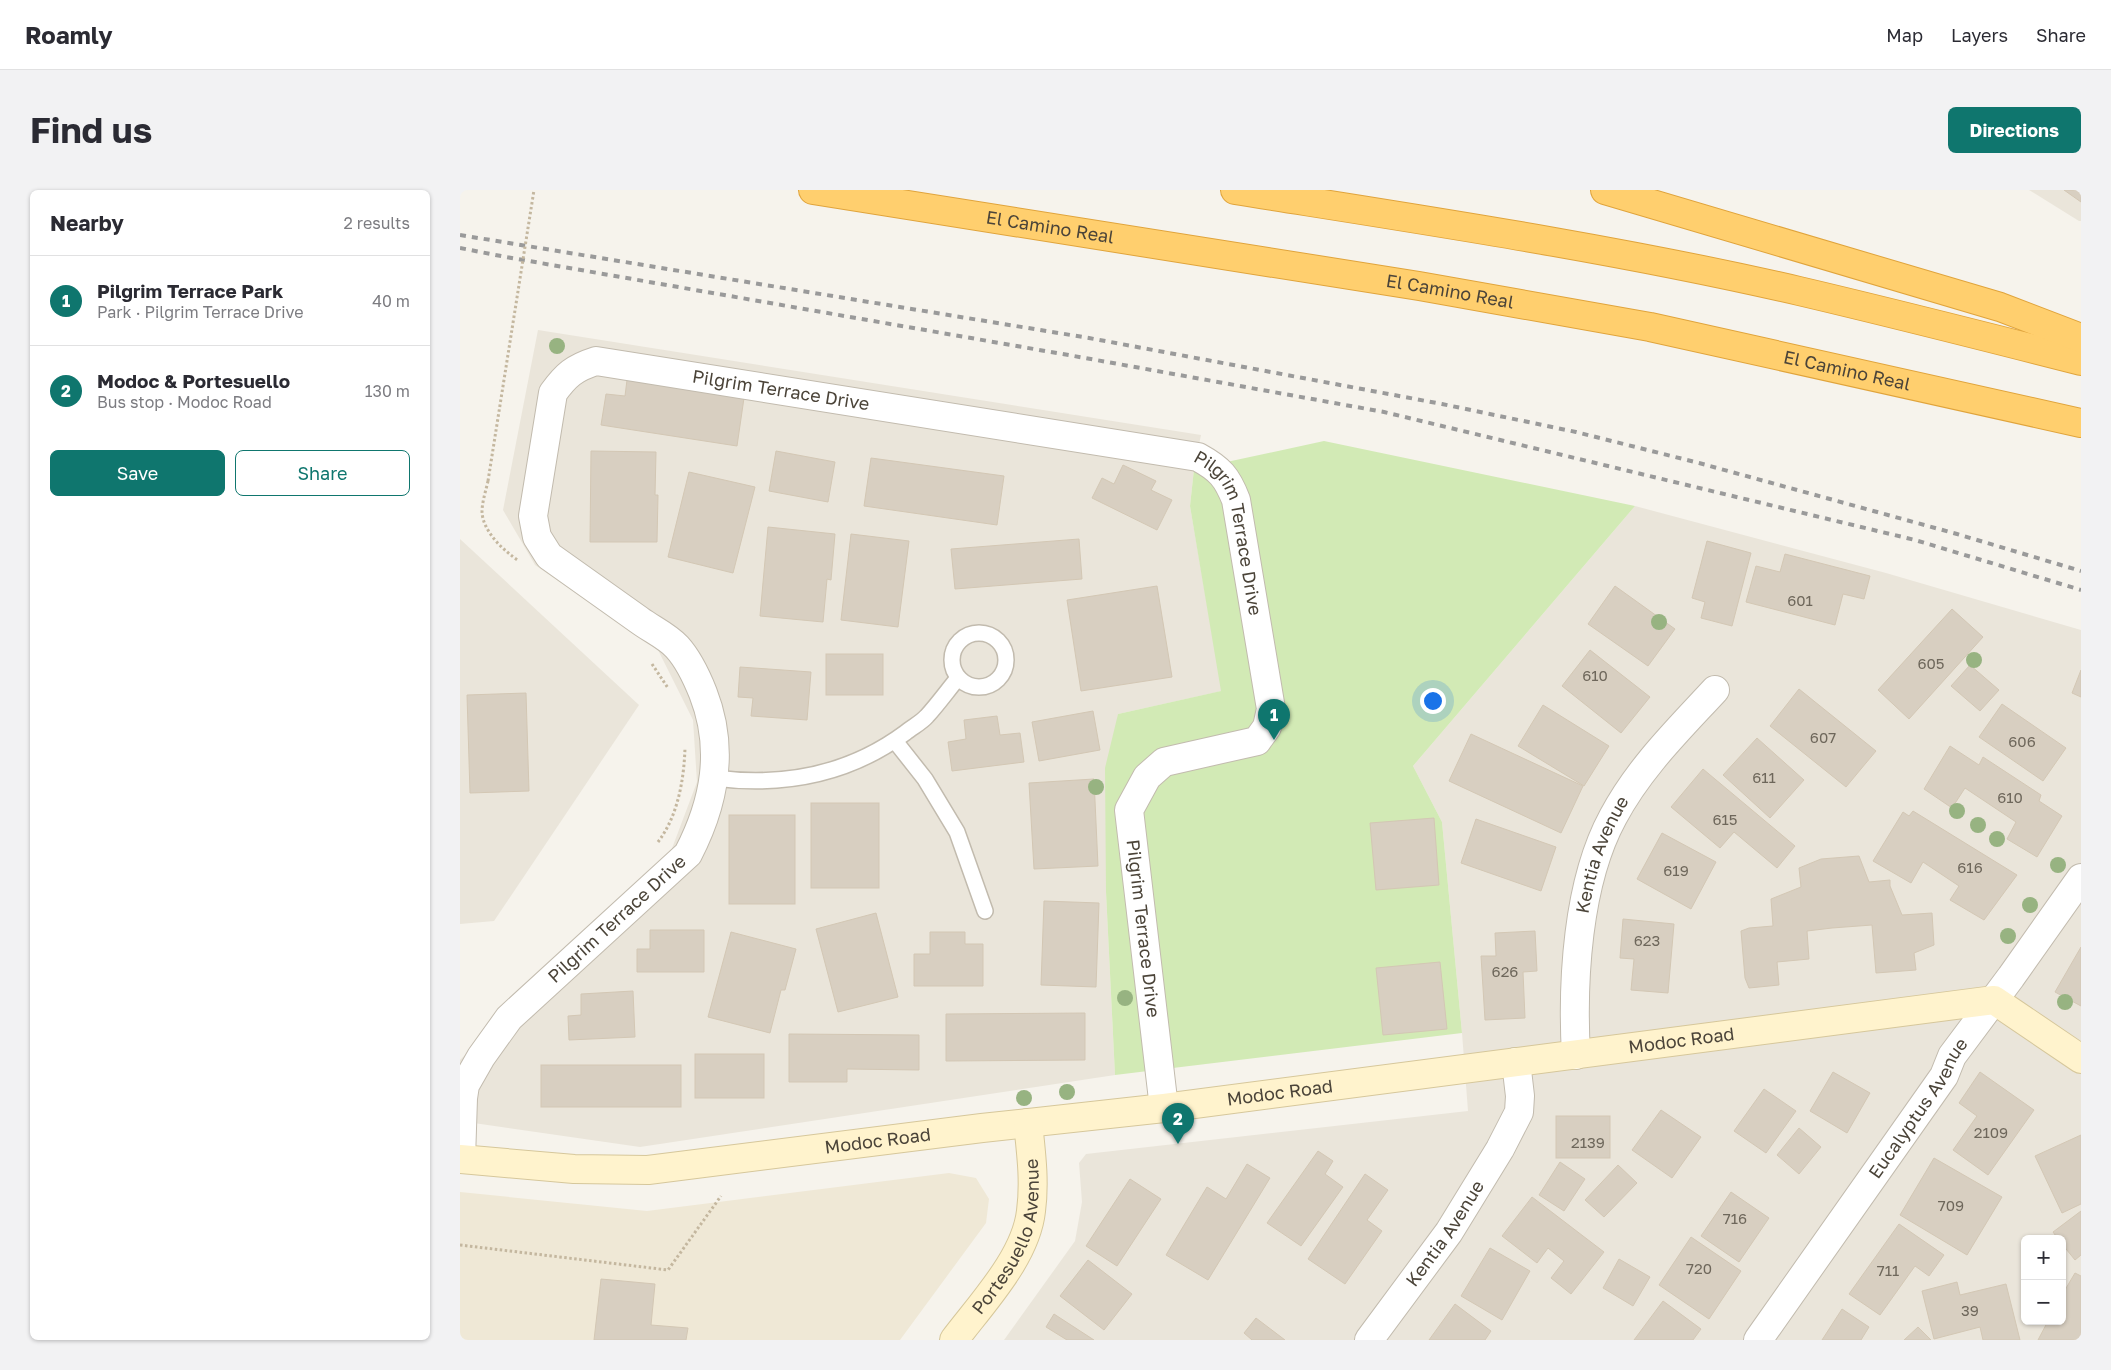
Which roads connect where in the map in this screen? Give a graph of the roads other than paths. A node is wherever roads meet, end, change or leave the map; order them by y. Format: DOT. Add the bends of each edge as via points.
graph roads {
  1 [pos="813,190"];
  2 [pos="1235,190"];
  3 [pos="1604,190"];
  4 [pos="2081,338"];
  5 [pos="2081,361"];
  6 [pos="2079,423"];
  7 [pos="958,678"];
  8 [pos="1715,690"];
  9 [pos="894,741"];
  10 [pos="714,778"];
  11 [pos="2081,878"];
  12 [pos="985,911"];
  13 [pos="1994,1000"];
  14 [pos="1576,1055"];
  15 [pos="2081,1059"];
  16 [pos="1516,1062"];
  17 [pos="1164,1108"];
  18 [pos="1028,1123"];
  19 [pos="461,1159"];
  20 [pos="954,1340"];
  21 [pos="1369,1340"];
  22 [pos="1758,1340"];
  1 -- 6 [label="highway, El Camino Real" via="1419,286 1640,326"];
  2 -- 5 [label="highway" via="1620,255 1798,291"];
  3 -- 4 [label="highway" via="2000,306"];
  7 -- 9 [label="lane" via="926,717"];
  8 -- 14 [label="street, Kentia Avenue" via="1654,755 1613,817 1592,865 1578,958"];
  9 -- 10 [label="lane" via="849,765 802,778 750,782"];
  9 -- 12 [label="lane" via="926,779 957,832"];
  10 -- 17 [label="street, Pilgrim Terrace Drive" via="717,750 712,714 697,678 676,647 549,556 537,537 532,516 553,393 564,378 580,366 596,361 1198,457 1216,466 1229,481 1236,500 1271,709 1267,727 1257,741 1164,762 1147,777 1130,810"];
  10 -- 19 [label="street, Pilgrim Terrace Drive" via="708,808 688,854 509,1018 481,1057 465,1085"];
  11 -- 13 [label="street, Eucalyptus Avenue"];
  13 -- 14 [label="street, Modoc Road"];
  13 -- 15 [label="street"];
  13 -- 22 [label="street, Eucalyptus Avenue" via="1952,1056 1944,1076"];
  14 -- 16 [label="street, Modoc Road"];
  16 -- 17 [label="street, Modoc Road"];
  16 -- 21 [label="street, Kentia Avenue" via="1519,1112 1500,1149 1449,1232"];
  17 -- 18 [label="street, Modoc Road"];
  18 -- 19 [label="street, Modoc Road" via="648,1170 574,1169"];
  18 -- 20 [label="street, Portesuello Avenue" via="1033,1188 1024,1238 1010,1265"];
}
